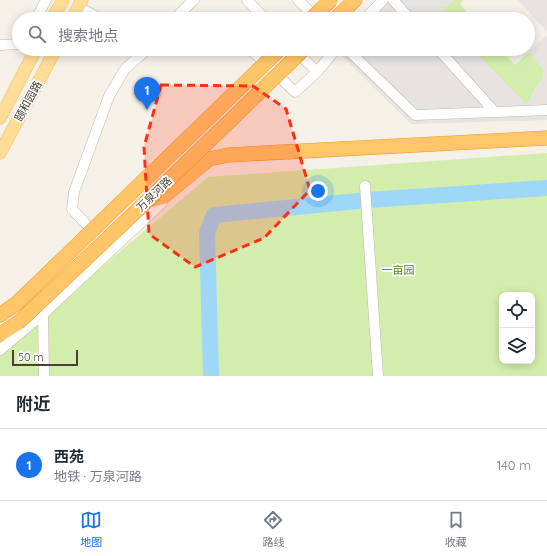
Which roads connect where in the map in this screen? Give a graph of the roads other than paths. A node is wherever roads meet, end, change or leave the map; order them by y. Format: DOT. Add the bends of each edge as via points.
graph roads {
  1 [pos="46,0"];
  2 [pos="62,0"];
  3 [pos="194,0"];
  4 [pos="246,0"];
  5 [pos="298,0"];
  6 [pos="331,0"];
  7 [pos="355,0"];
  8 [pos="383,0"];
  9 [pos="393,0"];
  10 [pos="80,3"];
  11 [pos="40,12"];
  12 [pos="56,12"];
  13 [pos="76,12"];
  14 [pos="92,12"];
  15 [pos="181,12"];
  16 [pos="258,12"];
  17 [pos="310,12"];
  18 [pos="318,12"];
  19 [pos="343,12"];
  20 [pos="372,12"];
  21 [pos="404,12"];
  22 [pos="12,44"];
  23 [pos="0,45"];
  24 [pos="32,56"];
  25 [pos="52,56"];
  26 [pos="139,56"];
  27 [pos="258,56"];
  28 [pos="273,56"];
  29 [pos="297,56"];
  30 [pos="301,56"];
  31 [pos="330,56"];
  32 [pos="354,56"];
  33 [pos="444,56"];
  34 [pos="317,72"];
  35 [pos="547,110"];
  36 [pos="494,111"];
  37 [pos="0,118"];
  38 [pos="547,138"];
  39 [pos="0,153"];
  40 [pos="365,186"];
  41 [pos="147,201"];
  42 [pos="162,203"];
  43 [pos="114,248"];
  44 [pos="42,314"];
  45 [pos="0,315"];
  46 [pos="0,334"];
  47 [pos="0,350"];
  48 [pos="44,376"];
  49 [pos="378,376"];
  1 -- 11 [label="street"];
  2 -- 12 [label="main road"];
  3 -- 15 [label="street"];
  4 -- 16 [label="street"];
  5 -- 17 [label="street"];
  6 -- 18 [label="highway, bridge"];
  7 -- 19 [label="highway"];
  8 -- 20 [label="street"];
  9 -- 21 [label="street"];
  10 -- 13 [label="main road"];
  10 -- 14 [label="street"];
  22 -- 23 [label="street"];
  24 -- 37 [label="main road, 颐和园路"];
  25 -- 39 [label="main road, 颐和园路"];
  26 -- 43 [label="street" via="125,69 109,96 74,192 72,208"];
  27 -- 34 [label="street" via="295,92"];
  28 -- 45 [label="highway, 万泉河路, bridge" via="17,303"];
  29 -- 41 [label="highway, 万泉河路, bridge"];
  30 -- 34 [label="street"];
  31 -- 34 [label="street"];
  32 -- 36 [label="street" via="415,114"];
  33 -- 36 [label="street"];
  35 -- 36 [label="street"];
  38 -- 41 [label="highway" via="228,155 209,159 163,197"];
  40 -- 49 [label="street"];
  41 -- 46 [label="highway, 万泉河路, bridge" via="18,323"];
  42 -- 43 [label="street"];
  43 -- 44 [label="street"];
  44 -- 47 [label="street"];
  44 -- 48 [label="street"];
}
